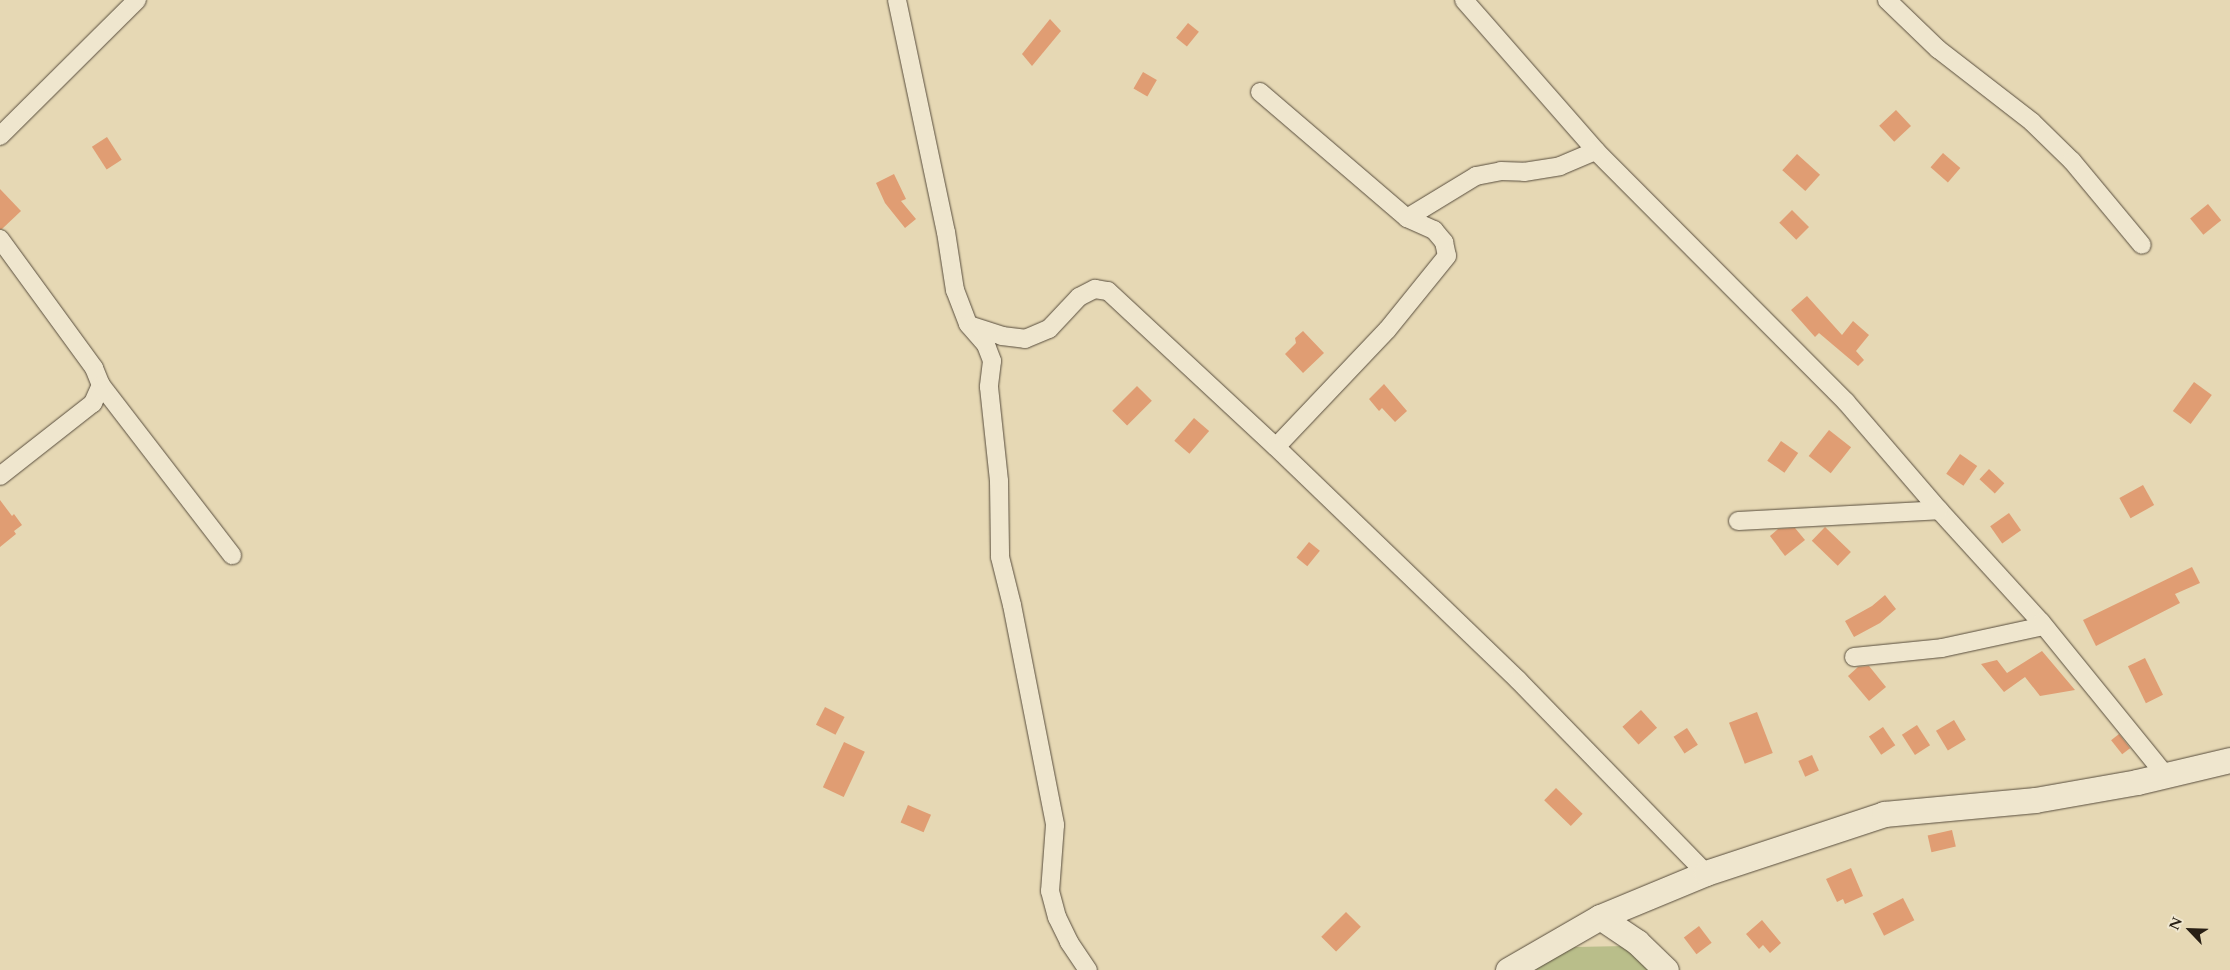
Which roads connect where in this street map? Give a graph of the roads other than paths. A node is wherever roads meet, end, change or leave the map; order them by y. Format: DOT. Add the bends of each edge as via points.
graph roads {
  1 [pos="137,0"];
  2 [pos="897,0"];
  3 [pos="1464,0"];
  4 [pos="1887,0"];
  5 [pos="1260,92"];
  6 [pos="0,136"];
  7 [pos="1596,151"];
  8 [pos="1407,218"];
  9 [pos="0,239"];
  10 [pos="2142,245"];
  11 [pos="968,324"];
  12 [pos="101,385"];
  13 [pos="1276,447"];
  14 [pos="0,476"];
  15 [pos="1938,510"];
  16 [pos="1738,521"];
  17 [pos="232,555"];
  18 [pos="2044,626"];
  19 [pos="1854,657"];
  20 [pos="2230,760"];
  21 [pos="2166,776"];
  22 [pos="1706,873"];
  23 [pos="1600,917"];
  24 [pos="1088,970"];
  25 [pos="1508,970"];
  26 [pos="1666,970"];
  1 -- 6 [label="street"];
  2 -- 11 [label="street" via="946,232 954,290"];
  3 -- 7 [label="street"];
  4 -- 10 [label="street" via="1938,49 2032,122 2072,161"];
  5 -- 8 [label="street"];
  7 -- 8 [label="street" via="1560,166 1476,176"];
  7 -- 15 [label="street" via="1846,402"];
  8 -- 13 [label="street" via="1434,230 1444,242 1447,256 1387,330"];
  9 -- 12 [label="street" via="94,368"];
  11 -- 13 [label="street" via="1002,336 1025,339 1049,329 1079,297 1095,289 1108,291"];
  11 -- 24 [label="street" via="986,346 992,360 989,387 999,481 1000,557 1055,825 1050,891 1057,917 1069,942"];
  12 -- 14 [label="street" via="93,402"];
  12 -- 17 [label="street"];
  13 -- 22 [label="street" via="1518,680"];
  15 -- 16 [label="street"];
  15 -- 18 [label="street"];
  18 -- 19 [label="street" via="1942,648"];
  18 -- 21 [label="street"];
  20 -- 21 [label="main road"];
  21 -- 22 [label="main road" via="2035,800 1884,814"];
  22 -- 23 [label="main road"];
  23 -- 25 [label="main road"];
  23 -- 26 [label="main road" via="1637,942"];
}
